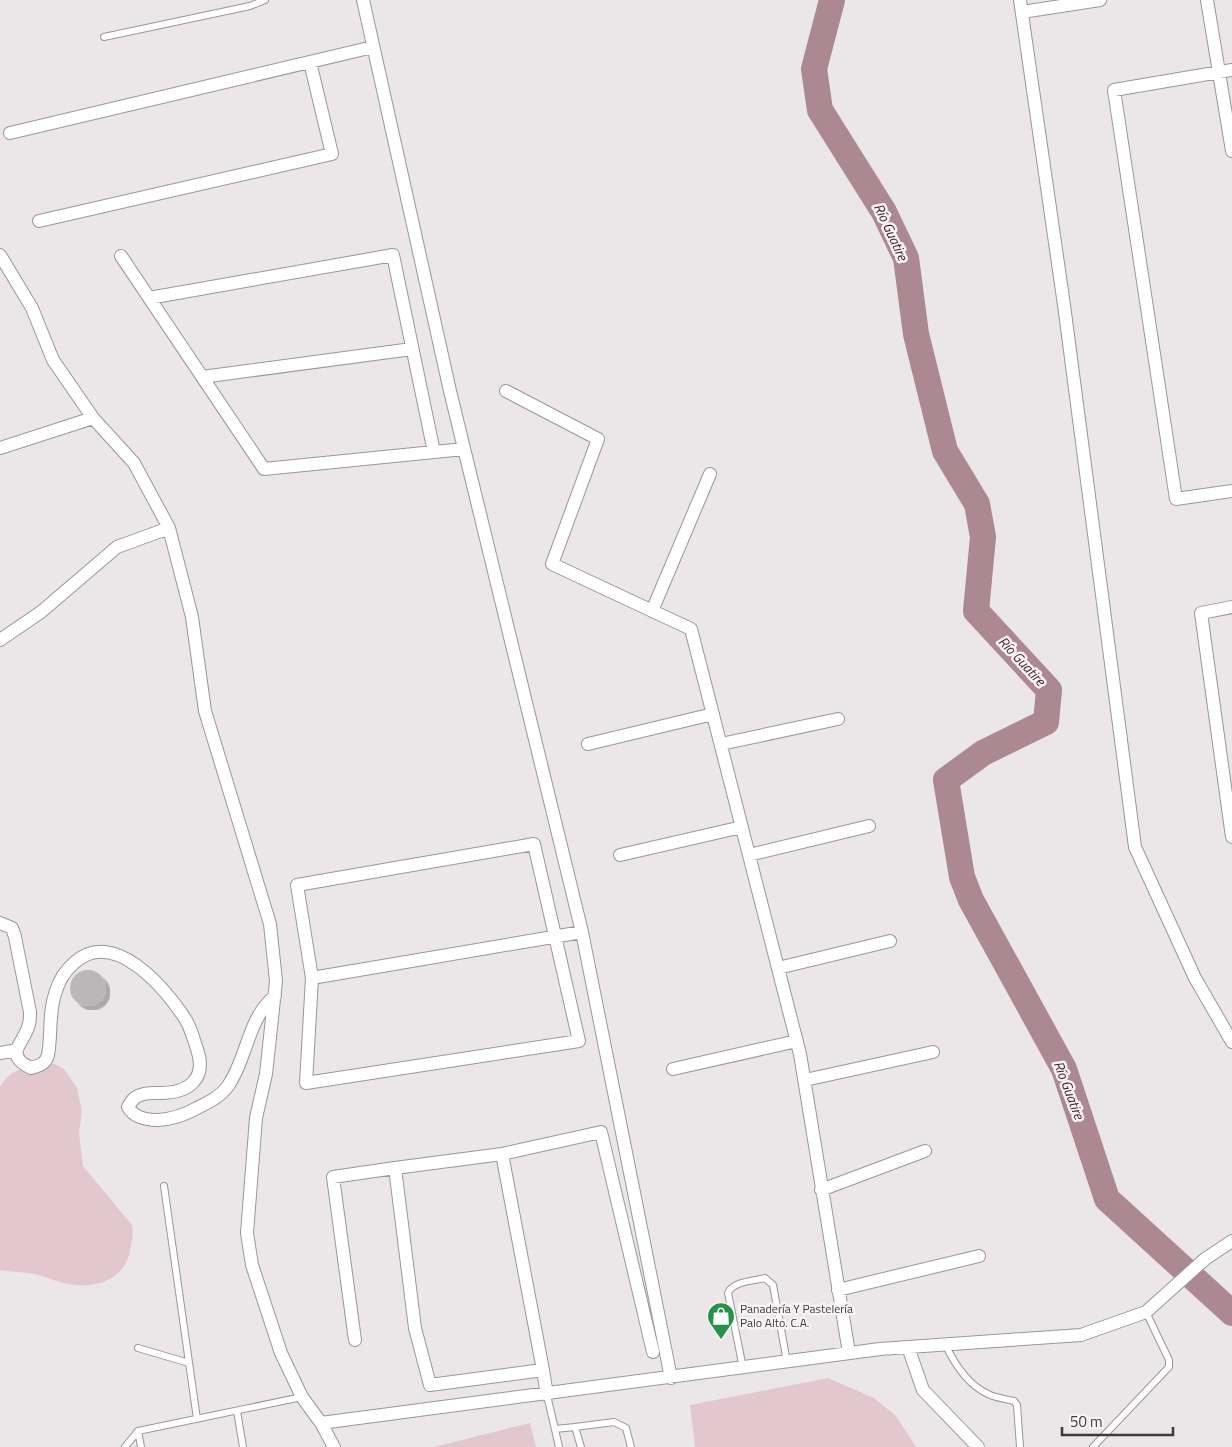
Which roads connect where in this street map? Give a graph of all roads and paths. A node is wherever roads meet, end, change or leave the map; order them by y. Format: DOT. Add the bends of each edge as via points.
graph roads {
  1 [pos="265,0"];
  2 [pos="363,0"];
  3 [pos="1100,0"];
  4 [pos="1207,0"];
  5 [pos="1021,6"];
  6 [pos="104,37"];
  7 [pos="373,47"];
  8 [pos="310,62"];
  9 [pos="1232,70"];
  10 [pos="1219,72"];
  11 [pos="10,133"];
  12 [pos="1232,151"];
  13 [pos="39,221"];
  14 [pos="0,255"];
  15 [pos="121,256"];
  16 [pos="150,298"];
  17 [pos="412,349"];
  18 [pos="202,377"];
  19 [pos="506,391"];
  20 [pos="93,418"];
  21 [pos="0,448"];
  22 [pos="464,449"];
  23 [pos="434,452"];
  24 [pos="710,474"];
  25 [pos="1232,491"];
  26 [pos="169,528"];
  27 [pos="1232,608"];
  28 [pos="652,611"];
  29 [pos="0,640"];
  30 [pos="713,714"];
  31 [pos="838,720"];
  32 [pos="588,744"];
  33 [pos="721,744"];
  34 [pos="869,826"];
  35 [pos="742,827"];
  36 [pos="1232,837"];
  37 [pos="749,854"];
  38 [pos="620,855"];
  39 [pos="0,923"];
  40 [pos="582,932"];
  41 [pos="554,936"];
  42 [pos="890,941"];
  43 [pos="778,968"];
  44 [pos="312,978"];
  45 [pos="275,996"];
  46 [pos="797,1041"];
  47 [pos="1232,1042"];
  48 [pos="17,1050"];
  49 [pos="0,1052"];
  50 [pos="933,1052"];
  51 [pos="673,1069"];
  52 [pos="805,1080"];
  53 [pos="925,1151"];
  54 [pos="502,1154"];
  55 [pos="395,1168"];
  56 [pos="164,1186"];
  57 [pos="821,1190"];
  58 [pos="1232,1241"];
  59 [pos="980,1256"];
  60 [pos="838,1290"];
  61 [pos="1146,1312"];
  62 [pos="355,1340"];
  63 [pos="945,1344"];
  64 [pos="908,1347"];
  65 [pos="138,1348"];
  66 [pos="653,1352"];
  67 [pos="849,1353"];
  68 [pos="787,1362"];
  69 [pos="189,1363"];
  70 [pos="743,1368"];
  71 [pos="543,1370"];
  72 [pos="671,1378"];
  73 [pos="547,1394"];
  74 [pos="302,1397"];
  75 [pos="237,1411"];
  76 [pos="197,1419"];
  77 [pos="322,1423"];
  78 [pos="575,1427"];
  79 [pos="555,1429"];
  80 [pos="138,1431"];
  81 [pos="125,1447"];
  82 [pos="142,1447"];
  83 [pos="243,1447"];
  84 [pos="334,1447"];
  85 [pos="559,1447"];
  86 [pos="581,1447"];
  87 [pos="631,1447"];
  88 [pos="978,1447"];
  89 [pos="1020,1447"];
  90 [pos="1093,1447"];
  1 -- 6 [label="lane"];
  2 -- 7 [label="street"];
  3 -- 5 [label="street"];
  4 -- 10 [label="street"];
  5 -- 47 [label="street" via="1135,847 1195,978"];
  7 -- 8 [label="street"];
  7 -- 22 [label="street"];
  8 -- 11 [label="street"];
  8 -- 13 [label="street" via="332,154"];
  9 -- 10 [label="street"];
  10 -- 12 [label="street"];
  10 -- 25 [label="street" via="1114,90 1176,499"];
  14 -- 20 [label="street" via="32,308 54,360"];
  15 -- 16 [label="street"];
  16 -- 17 [label="street" via="393,255"];
  16 -- 18 [label="street"];
  17 -- 18 [label="street"];
  17 -- 23 [label="street"];
  18 -- 23 [label="street" via="264,469"];
  19 -- 28 [label="street" via="598,439 552,564"];
  20 -- 21 [label="street"];
  20 -- 26 [label="street" via="134,463"];
  22 -- 23 [label="street"];
  22 -- 40 [label="street"];
  24 -- 28 [label="street"];
  26 -- 29 [label="street" via="117,547 41,612"];
  26 -- 45 [label="street" via="192,617 206,711 270,924"];
  27 -- 36 [label="street" via="1201,613"];
  28 -- 30 [label="street" via="691,629"];
  30 -- 32 [label="street"];
  30 -- 33 [label="street"];
  31 -- 33 [label="street"];
  33 -- 35 [label="street"];
  34 -- 37 [label="street"];
  35 -- 37 [label="street"];
  35 -- 38 [label="street"];
  37 -- 43 [label="street"];
  39 -- 48 [label="street" via="12,928 30,1012 29,1025"];
  40 -- 41 [label="street"];
  40 -- 72 [label="street"];
  41 -- 44 [label="street"];
  41 -- 44 [label="street" via="534,844 354,875 297,885"];
  41 -- 44 [label="street" via="579,1041 306,1083"];
  42 -- 43 [label="street"];
  43 -- 46 [label="street"];
  45 -- 48 [label="street" via="265,1004 248,1034 228,1086 214,1100 169,1119 140,1118 128,1107 139,1095 172,1092 196,1082 200,1058 188,1023 177,1007 151,978 116,954 98,950 85,954 64,974 52,1005 48,1056 44,1062 31,1068 19,1060"];
  45 -- 74 [label="street" via="266,1074 256,1118 247,1233 252,1265 281,1353"];
  46 -- 51 [label="street"];
  46 -- 52 [label="street"];
  48 -- 49 [label="street"];
  50 -- 52 [label="street"];
  52 -- 57 [label="street"];
  53 -- 57 [label="street"];
  54 -- 55 [label="street"];
  54 -- 66 [label="street" via="601,1132"];
  54 -- 71 [label="street"];
  55 -- 62 [label="street" via="333,1177"];
  55 -- 71 [label="street" via="415,1328 430,1385"];
  56 -- 69 [label="lane"];
  57 -- 60 [label="street"];
  58 -- 61 [label="street" via="1205,1259"];
  59 -- 60 [label="street"];
  60 -- 67 [label="street"];
  61 -- 63 [label="street" via="1081,1335"];
  61 -- 90 [label="lane" via="1169,1360 1169,1367"];
  63 -- 64 [label="street"];
  63 -- 89 [label="lane" via="953,1361 976,1387 1017,1405"];
  64 -- 67 [label="street"];
  64 -- 88 [label="street" via="923,1390"];
  65 -- 69 [label="lane"];
  67 -- 68 [label="street"];
  68 -- 70 [label="street"];
  68 -- 70 [label="lane" via="773,1285 765,1278 732,1286 728,1293"];
  69 -- 76 [label="lane"];
  70 -- 72 [label="street"];
  71 -- 73 [label="street"];
  72 -- 73 [label="street"];
  73 -- 77 [label="street"];
  73 -- 79 [label="lane"];
  74 -- 75 [label="lane"];
  74 -- 77 [label="street"];
  75 -- 76 [label="lane"];
  75 -- 83 [label="lane"];
  76 -- 80 [label="lane"];
  77 -- 84 [label="street"];
  78 -- 79 [label="lane"];
  78 -- 86 [label="lane"];
  78 -- 87 [label="lane" via="614,1422 626,1428"];
  79 -- 85 [label="lane"];
  80 -- 81 [label="lane"];
  80 -- 82 [label="lane"];
}
